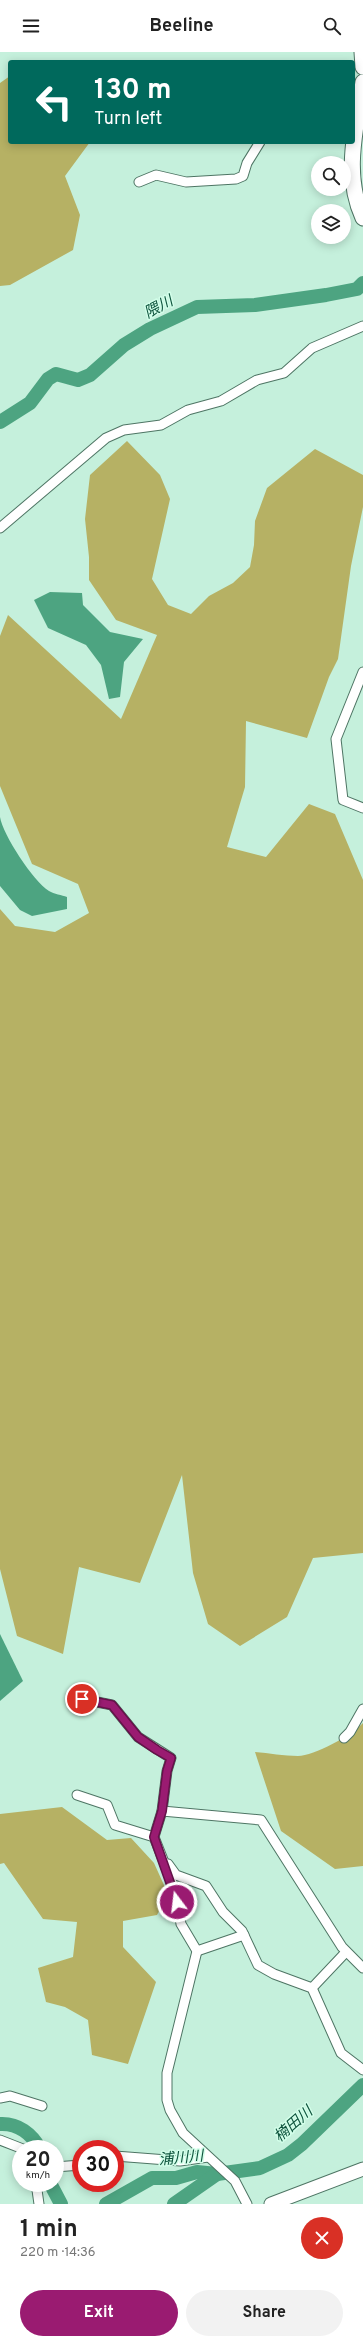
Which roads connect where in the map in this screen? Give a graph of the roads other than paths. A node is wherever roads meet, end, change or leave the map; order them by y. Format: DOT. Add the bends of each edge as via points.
graph roads {
  1 [pos="362,52"];
  2 [pos="363,67"];
  3 [pos="363,82"];
  4 [pos="355,123"];
  5 [pos="259,144"];
  6 [pos="358,154"];
  7 [pos="139,182"];
  8 [pos="363,218"];
  9 [pos="363,326"];
  10 [pos="0,528"];
  11 [pos="363,672"];
  12 [pos="363,808"];
  13 [pos="82,1699"];
  14 [pos="363,1709"];
  15 [pos="344,1738"];
  16 [pos="77,1795"];
  17 [pos="162,1811"];
  18 [pos="154,1837"];
  19 [pos="163,1858"];
  20 [pos="244,1935"];
  21 [pos="197,1951"];
  22 [pos="346,1952"];
  23 [pos="363,1968"];
  24 [pos="312,1988"];
  25 [pos="363,2070"];
  26 [pos="0,2098"];
  27 [pos="42,2106"];
  28 [pos="0,2140"];
  29 [pos="12,2145"];
  30 [pos="124,2157"];
  31 [pos="208,2157"];
  32 [pos="363,2169"];
  33 [pos="37,2192"];
  34 [pos="39,2204"];
  35 [pos="247,2204"];
  36 [pos="271,2204"];
  1 -- 2 [label="main road"];
  3 -- 4 [label="main road"];
  4 -- 6 [label="main road"];
  5 -- 7 [label="street" via="246,163 243,176 236,179 186,182 156,175"];
  6 -- 8 [label="main road" via="353,191"];
  9 -- 10 [label="street" via="312,348 284,373 257,380 221,401 188,410 161,425 124,430 106,438"];
  11 -- 12 [label="street" via="336,739 343,800"];
  13 -- 17 [label="street" via="112,1705 138,1737 171,1758"];
  14 -- 15 [label="street"];
  16 -- 18 [label="street" via="107,1805 115,1825"];
  17 -- 18 [label="street"];
  17 -- 22 [label="street" via="261,1820"];
  18 -- 19 [label="street"];
  19 -- 20 [label="street" via="176,1874 206,1886 223,1912"];
  19 -- 21 [label="street" via="175,1890 182,1924"];
  20 -- 21 [label="street"];
  20 -- 24 [label="street" via="258,1965 274,1974"];
  21 -- 31 [label="street" via="171,2053 166,2090 176,2123"];
  22 -- 23 [label="street"];
  22 -- 24 [label="street"];
  24 -- 25 [label="street" via="341,2053"];
  26 -- 27 [label="street" via="10,2096"];
  28 -- 29 [label="street"];
  30 -- 31 [label="street" via="180,2161"];
  31 -- 35 [label="street" via="235,2181"];
  32 -- 36 [label="street"];
  33 -- 34 [label="street"];
}
